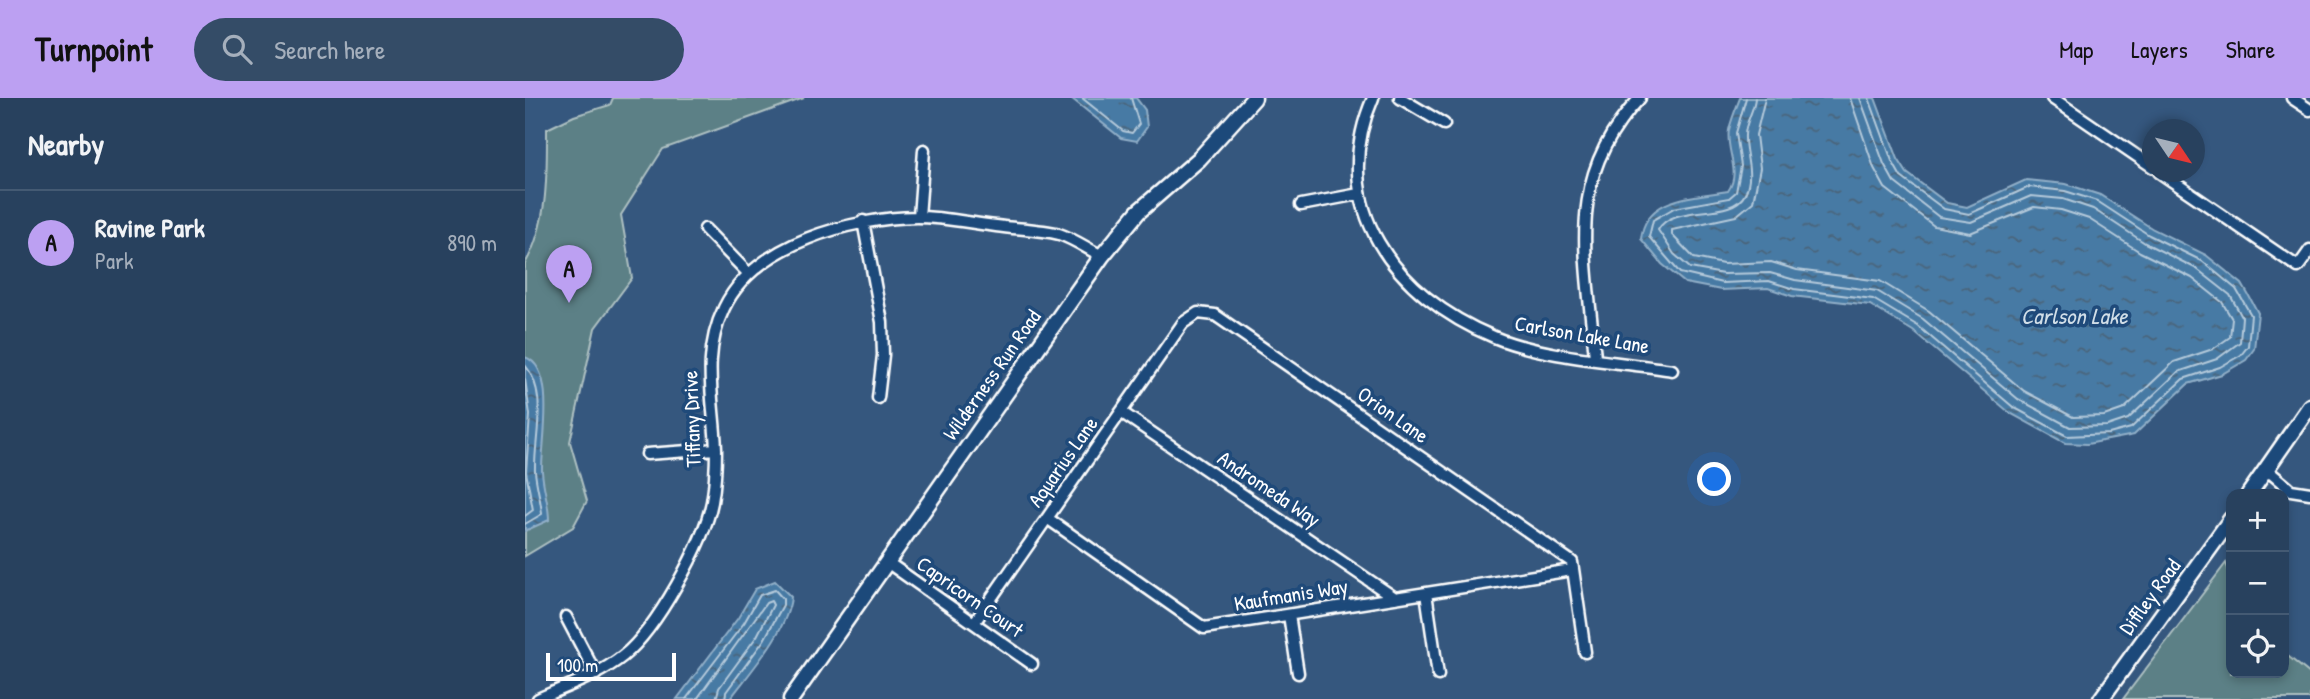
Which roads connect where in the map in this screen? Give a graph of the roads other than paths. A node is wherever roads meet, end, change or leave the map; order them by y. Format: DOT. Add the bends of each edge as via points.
graph roads {
  1 [pos="1254,98"];
  2 [pos="1373,98"];
  3 [pos="1400,98"];
  4 [pos="1640,98"];
  5 [pos="2052,98"];
  6 [pos="2293,98"];
  7 [pos="2310,110"];
  8 [pos="1444,124"];
  9 [pos="923,150"];
  10 [pos="2142,159"];
  11 [pos="2174,182"];
  12 [pos="1360,194"];
  13 [pos="1301,205"];
  14 [pos="919,217"];
  15 [pos="863,221"];
  16 [pos="705,229"];
  17 [pos="2310,250"];
  18 [pos="1102,256"];
  19 [pos="749,274"];
  20 [pos="1184,323"];
  21 [pos="1595,358"];
  22 [pos="1672,370"];
  23 [pos="878,398"];
  24 [pos="2310,407"];
  25 [pos="1121,412"];
  26 [pos="716,449"];
  27 [pos="647,454"];
  28 [pos="2266,469"];
  29 [pos="2252,489"];
  30 [pos="2310,493"];
  31 [pos="1047,518"];
  32 [pos="2226,526"];
  33 [pos="887,562"];
  34 [pos="1572,570"];
  35 [pos="1426,593"];
  36 [pos="1395,598"];
  37 [pos="1289,615"];
  38 [pos="566,617"];
  39 [pos="974,623"];
  40 [pos="1585,652"];
  41 [pos="1032,664"];
  42 [pos="1298,673"];
  43 [pos="597,674"];
  44 [pos="1438,675"];
  45 [pos="538,699"];
  46 [pos="791,699"];
  47 [pos="2101,699"];
  1 -- 18 [label="street, Wilderness Run Road" via="1199,159 1138,212"];
  2 -- 12 [label="street, Carlson Lake Lane" via="1359,140"];
  3 -- 8 [label="street"];
  4 -- 21 [label="street" via="1602,148 1589,184 1584,220"];
  5 -- 10 [label="street"];
  6 -- 7 [label="street"];
  9 -- 14 [label="street"];
  11 -- 17 [label="street" via="2298,267"];
  12 -- 13 [label="street"];
  12 -- 21 [label="street, Carlson Lake Lane" via="1383,252 1425,295 1496,338"];
  14 -- 15 [label="street, Tiffany Drive"];
  14 -- 18 [label="street, Tiffany Drive" via="1059,234"];
  15 -- 19 [label="street, Tiffany Drive" via="786,249"];
  15 -- 23 [label="street" via="882,322"];
  16 -- 19 [label="street"];
  18 -- 33 [label="street, Wilderness Run Road"];
  19 -- 26 [label="street, Tiffany Drive" via="725,306 710,346 708,378"];
  20 -- 25 [label="street, Aquarius Lane"];
  20 -- 34 [label="street, Orion Lane" via="1198,313 1215,315 1572,562"];
  21 -- 22 [label="street, Carlson Lake Lane"];
  24 -- 28 [label="street"];
  25 -- 31 [label="street, Aquarius Lane"];
  25 -- 36 [label="street, Andromeda Way"];
  26 -- 27 [label="street"];
  26 -- 43 [label="street, Tiffany Drive" via="712,502 694,552 649,630 625,655"];
  28 -- 29 [label="street"];
  28 -- 30 [label="street" via="2291,490"];
  31 -- 37 [label="street, Kaufmanis Way" via="1204,628"];
  31 -- 39 [label="street, Aquarius Lane"];
  32 -- 47 [label="street, Diffley Road"];
  33 -- 39 [label="street, Capricorn Court"];
  33 -- 46 [label="street, Wilderness Run Road"];
  34 -- 35 [label="street, Kaufmanis Way"];
  34 -- 40 [label="street"];
  35 -- 36 [label="street, Kaufmanis Way"];
  35 -- 44 [label="street"];
  36 -- 37 [label="street, Kaufmanis Way"];
  37 -- 42 [label="street"];
  38 -- 43 [label="street"];
  39 -- 41 [label="street, Capricorn Court"];
  43 -- 45 [label="street, Tiffany Drive"];
}
